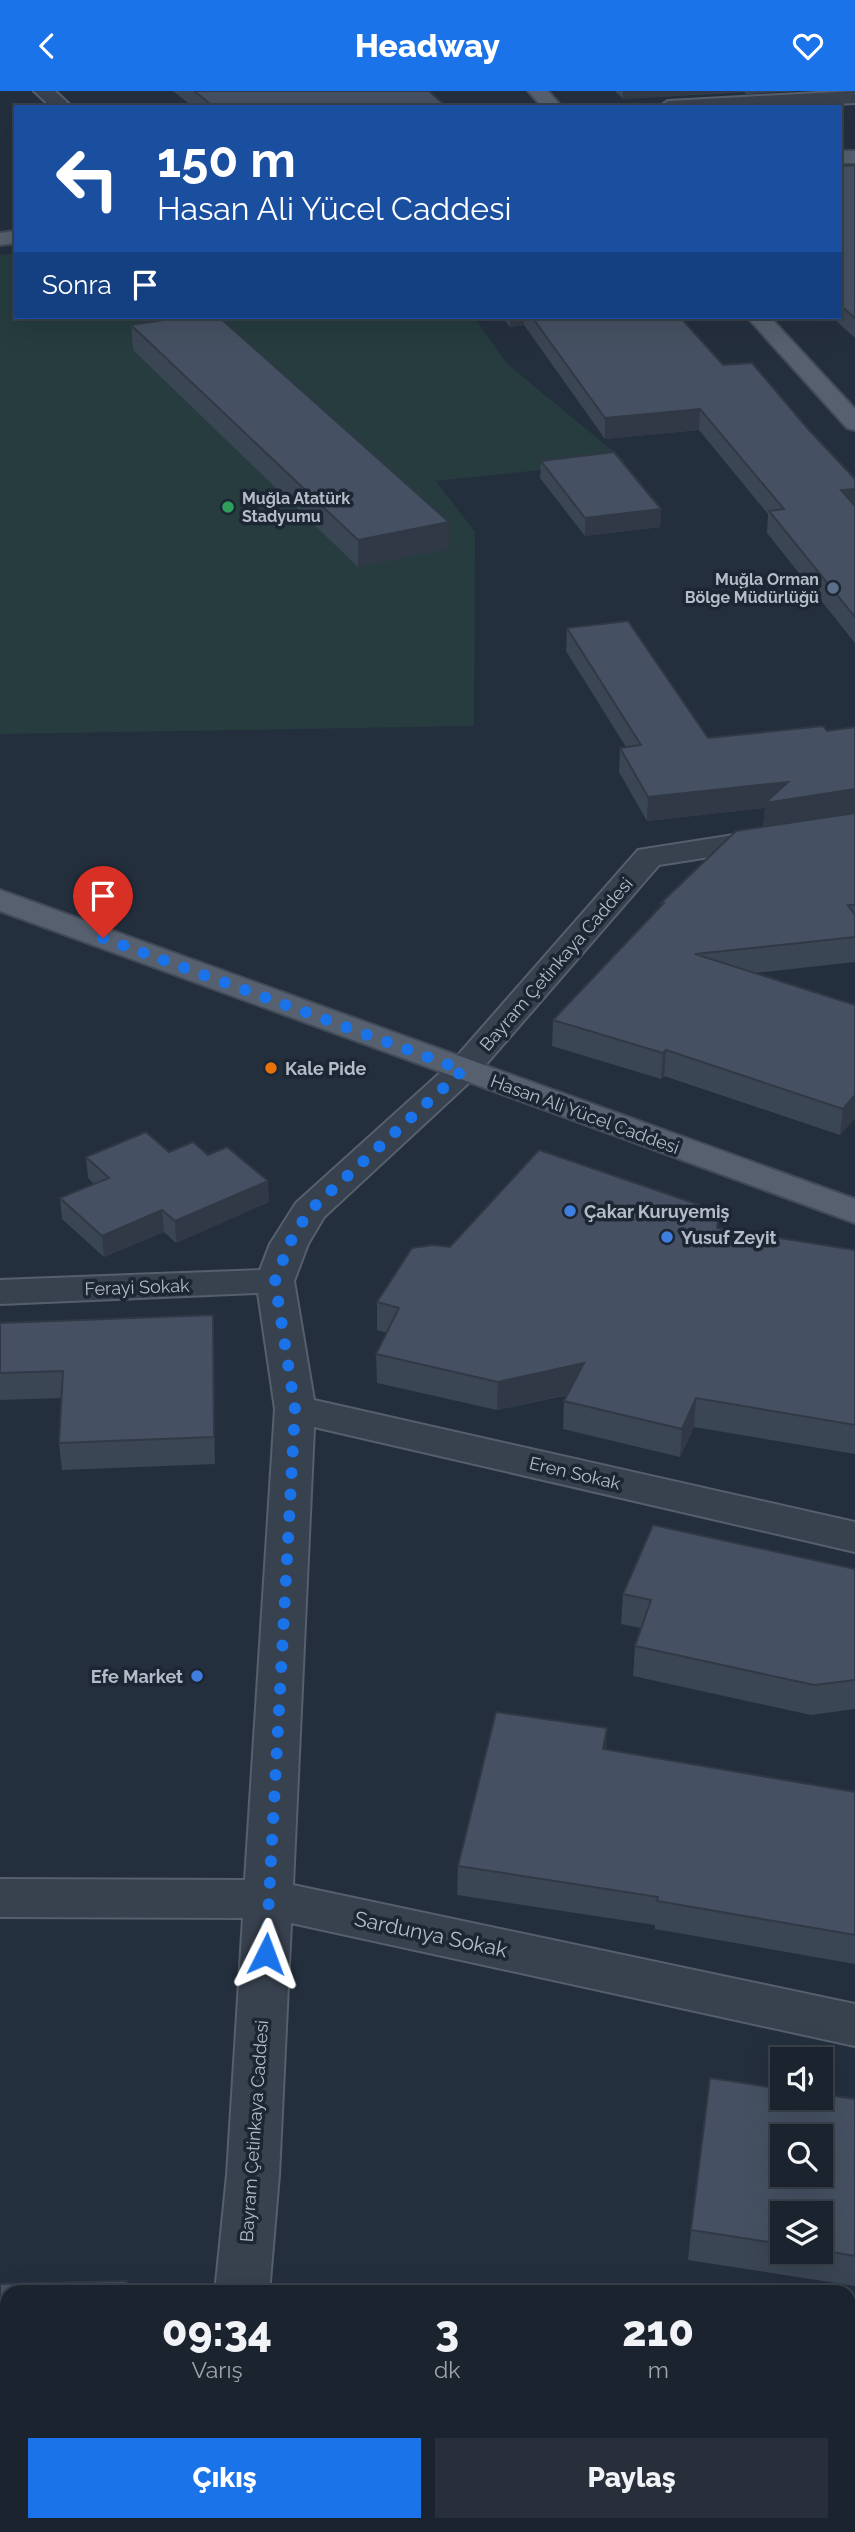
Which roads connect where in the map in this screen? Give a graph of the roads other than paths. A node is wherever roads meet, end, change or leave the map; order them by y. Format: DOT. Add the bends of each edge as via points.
graph roads {
  1 [pos="43,91"];
  2 [pos="537,91"];
  3 [pos="855,97"];
  4 [pos="60,105"];
  5 [pos="551,105"];
  6 [pos="705,105"];
  7 [pos="760,319"];
  8 [pos="855,423"];
  9 [pos="855,825"];
  10 [pos="0,900"];
  11 [pos="463,1070"];
  12 [pos="855,1212"];
  13 [pos="275,1281"];
  14 [pos="0,1292"];
  15 [pos="295,1409"];
  16 [pos="855,1537"];
  17 [pos="0,1898"];
  18 [pos="269,1899"];
  19 [pos="855,2025"];
  20 [pos="243,2285"];
  1 -- 4 [label="street"];
  2 -- 5 [label="main road"];
  3 -- 6 [label="street"];
  7 -- 8 [label="main road"];
  9 -- 11 [label="street, Bayram Çetinkaya Caddesi" via="649,857"];
  10 -- 11 [label="main road, Hasan Ali Yücel Caddesi"];
  11 -- 12 [label="main road, Hasan Ali Yücel Caddesi"];
  11 -- 13 [label="street, Bayram Çetinkaya Caddesi" via="309,1211 289,1244"];
  13 -- 14 [label="street, Ferayi Sokak"];
  13 -- 15 [label="street, Bayram Çetinkaya Caddesi"];
  15 -- 16 [label="street, Eren Sokak"];
  15 -- 18 [label="street, Bayram Çetinkaya Caddesi"];
  17 -- 18 [label="street, Sardunya Sokak"];
  18 -- 19 [label="street, Sardunya Sokak"];
  18 -- 20 [label="street, Bayram Çetinkaya Caddesi"];
}
